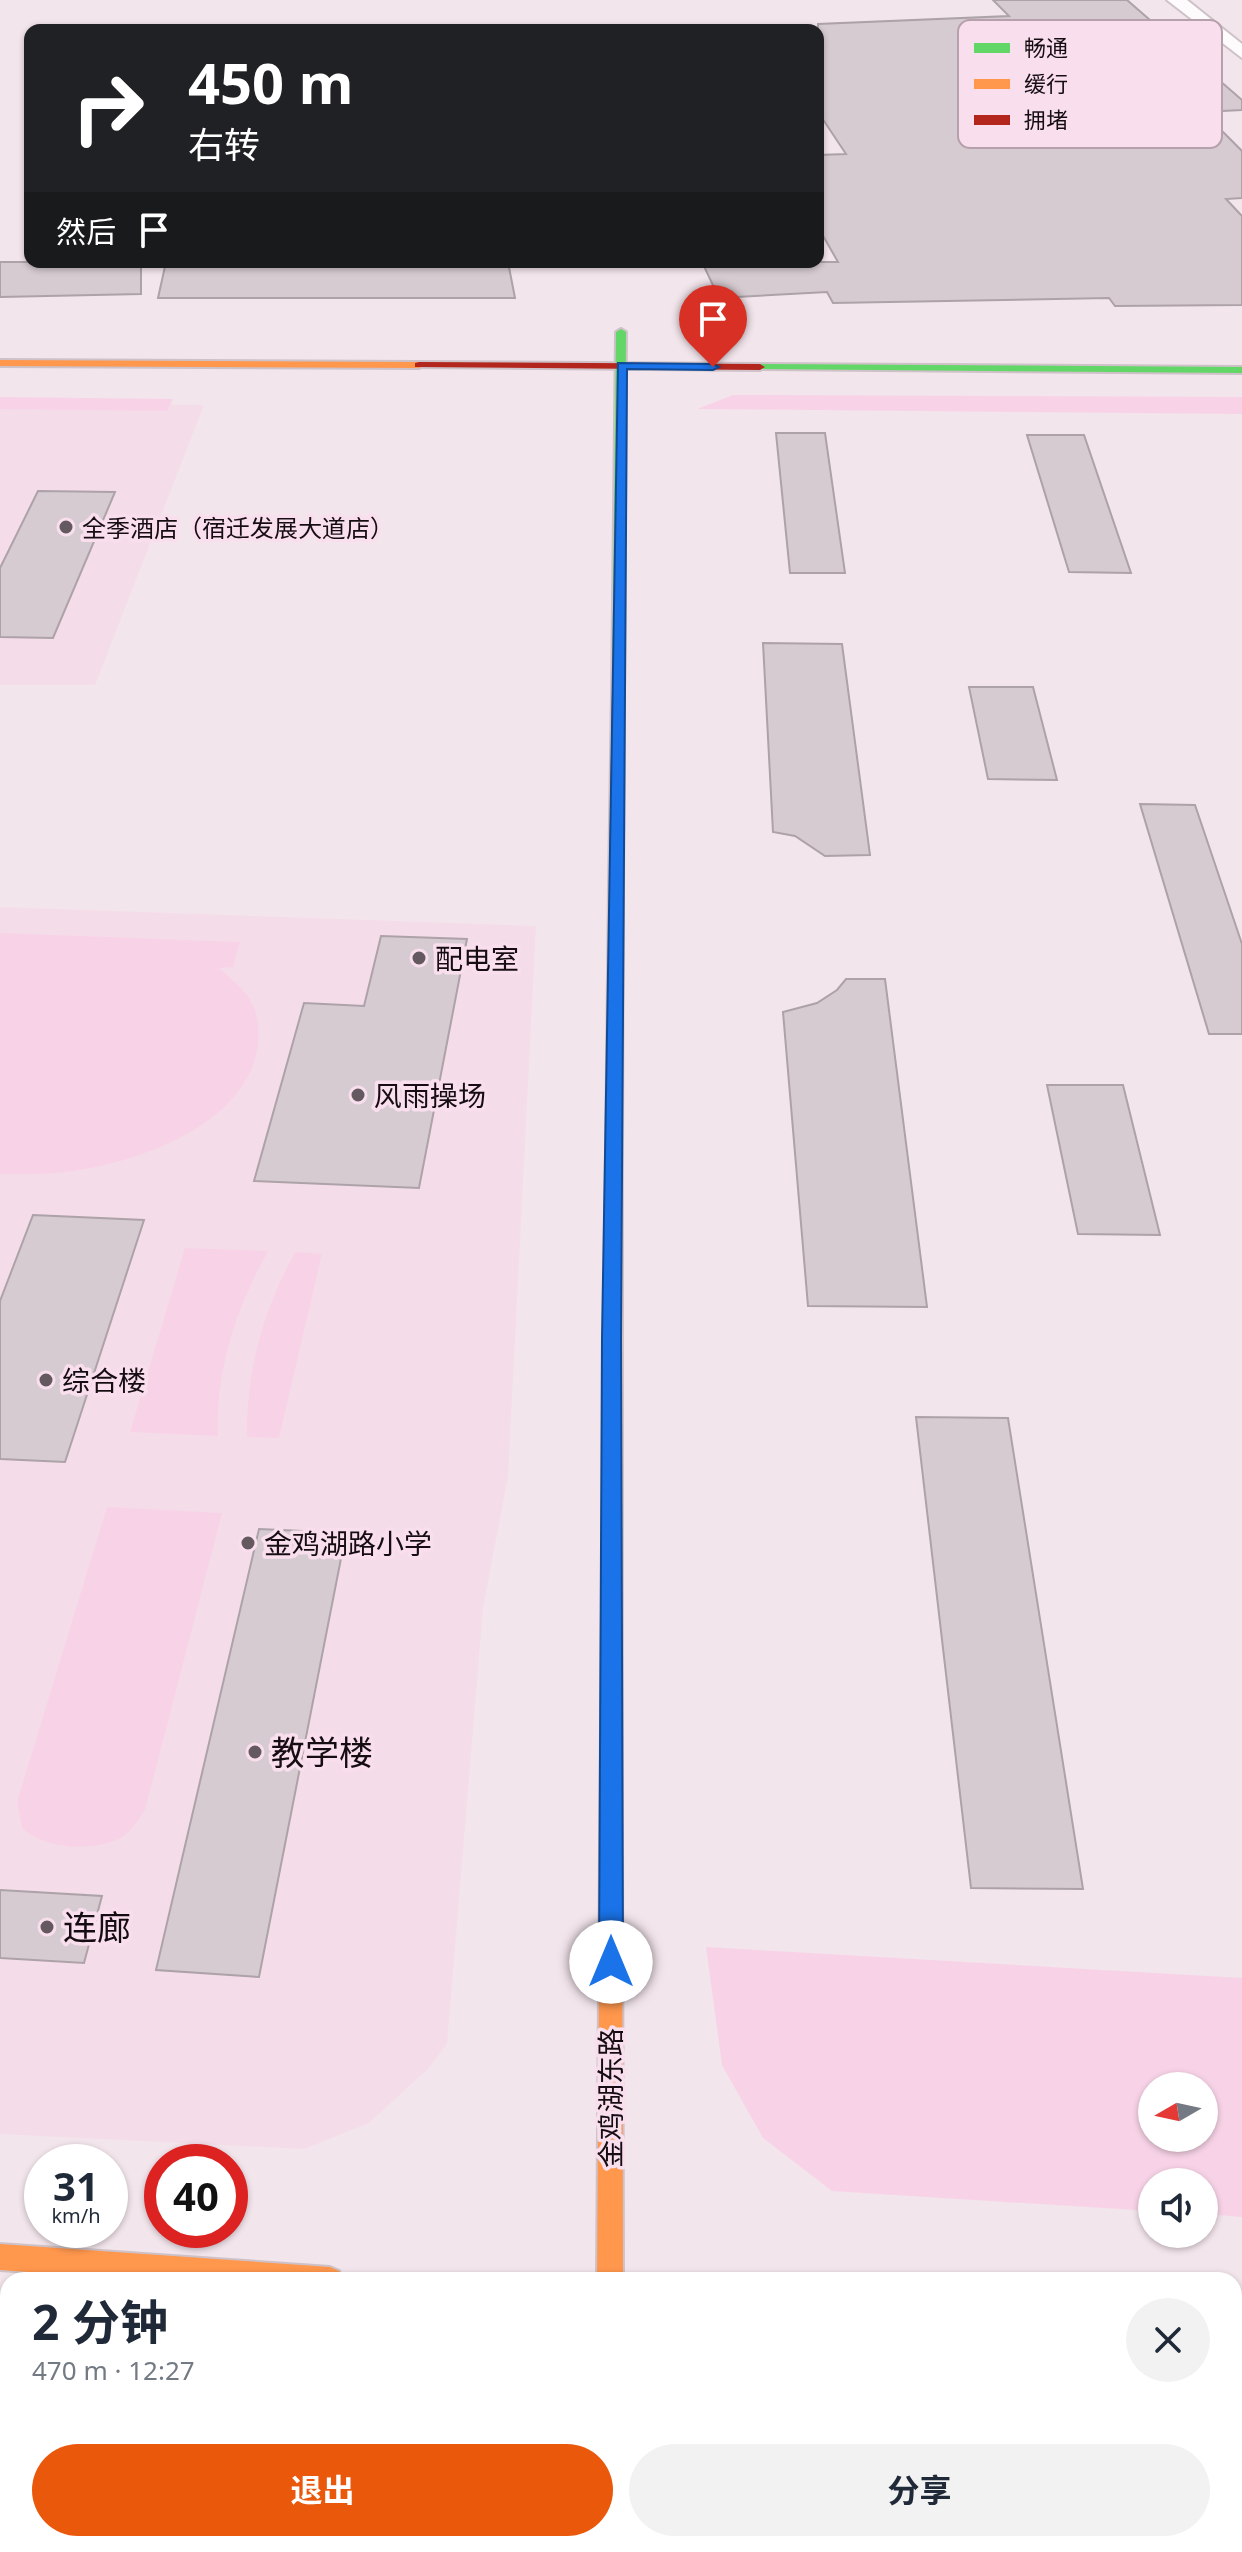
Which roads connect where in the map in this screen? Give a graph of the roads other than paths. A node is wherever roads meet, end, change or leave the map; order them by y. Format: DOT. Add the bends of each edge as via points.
graph roads {
  1 [pos="1176,0"];
  2 [pos="1201,20"];
  3 [pos="1222,37"];
  4 [pos="1242,53"];
  5 [pos="0,347"];
  6 [pos="622,349"];
  7 [pos="1242,354"];
  8 [pos="0,363"];
  9 [pos="1242,370"];
  10 [pos="0,2257"];
  11 [pos="113,2265"];
  12 [pos="121,2272"];
  13 [pos="214,2272"];
  14 [pos="610,2272"];
  1 -- 2 [label="street"];
  3 -- 4 [label="street"];
  5 -- 6 [label="main road"];
  6 -- 7 [label="main road"];
  6 -- 8 [label="main road"];
  6 -- 9 [label="main road"];
  6 -- 14 [label="main road, 金鸡湖东路"];
  10 -- 11 [label="main road"];
  11 -- 12 [label="main road"];
  11 -- 13 [label="main road"];
}
